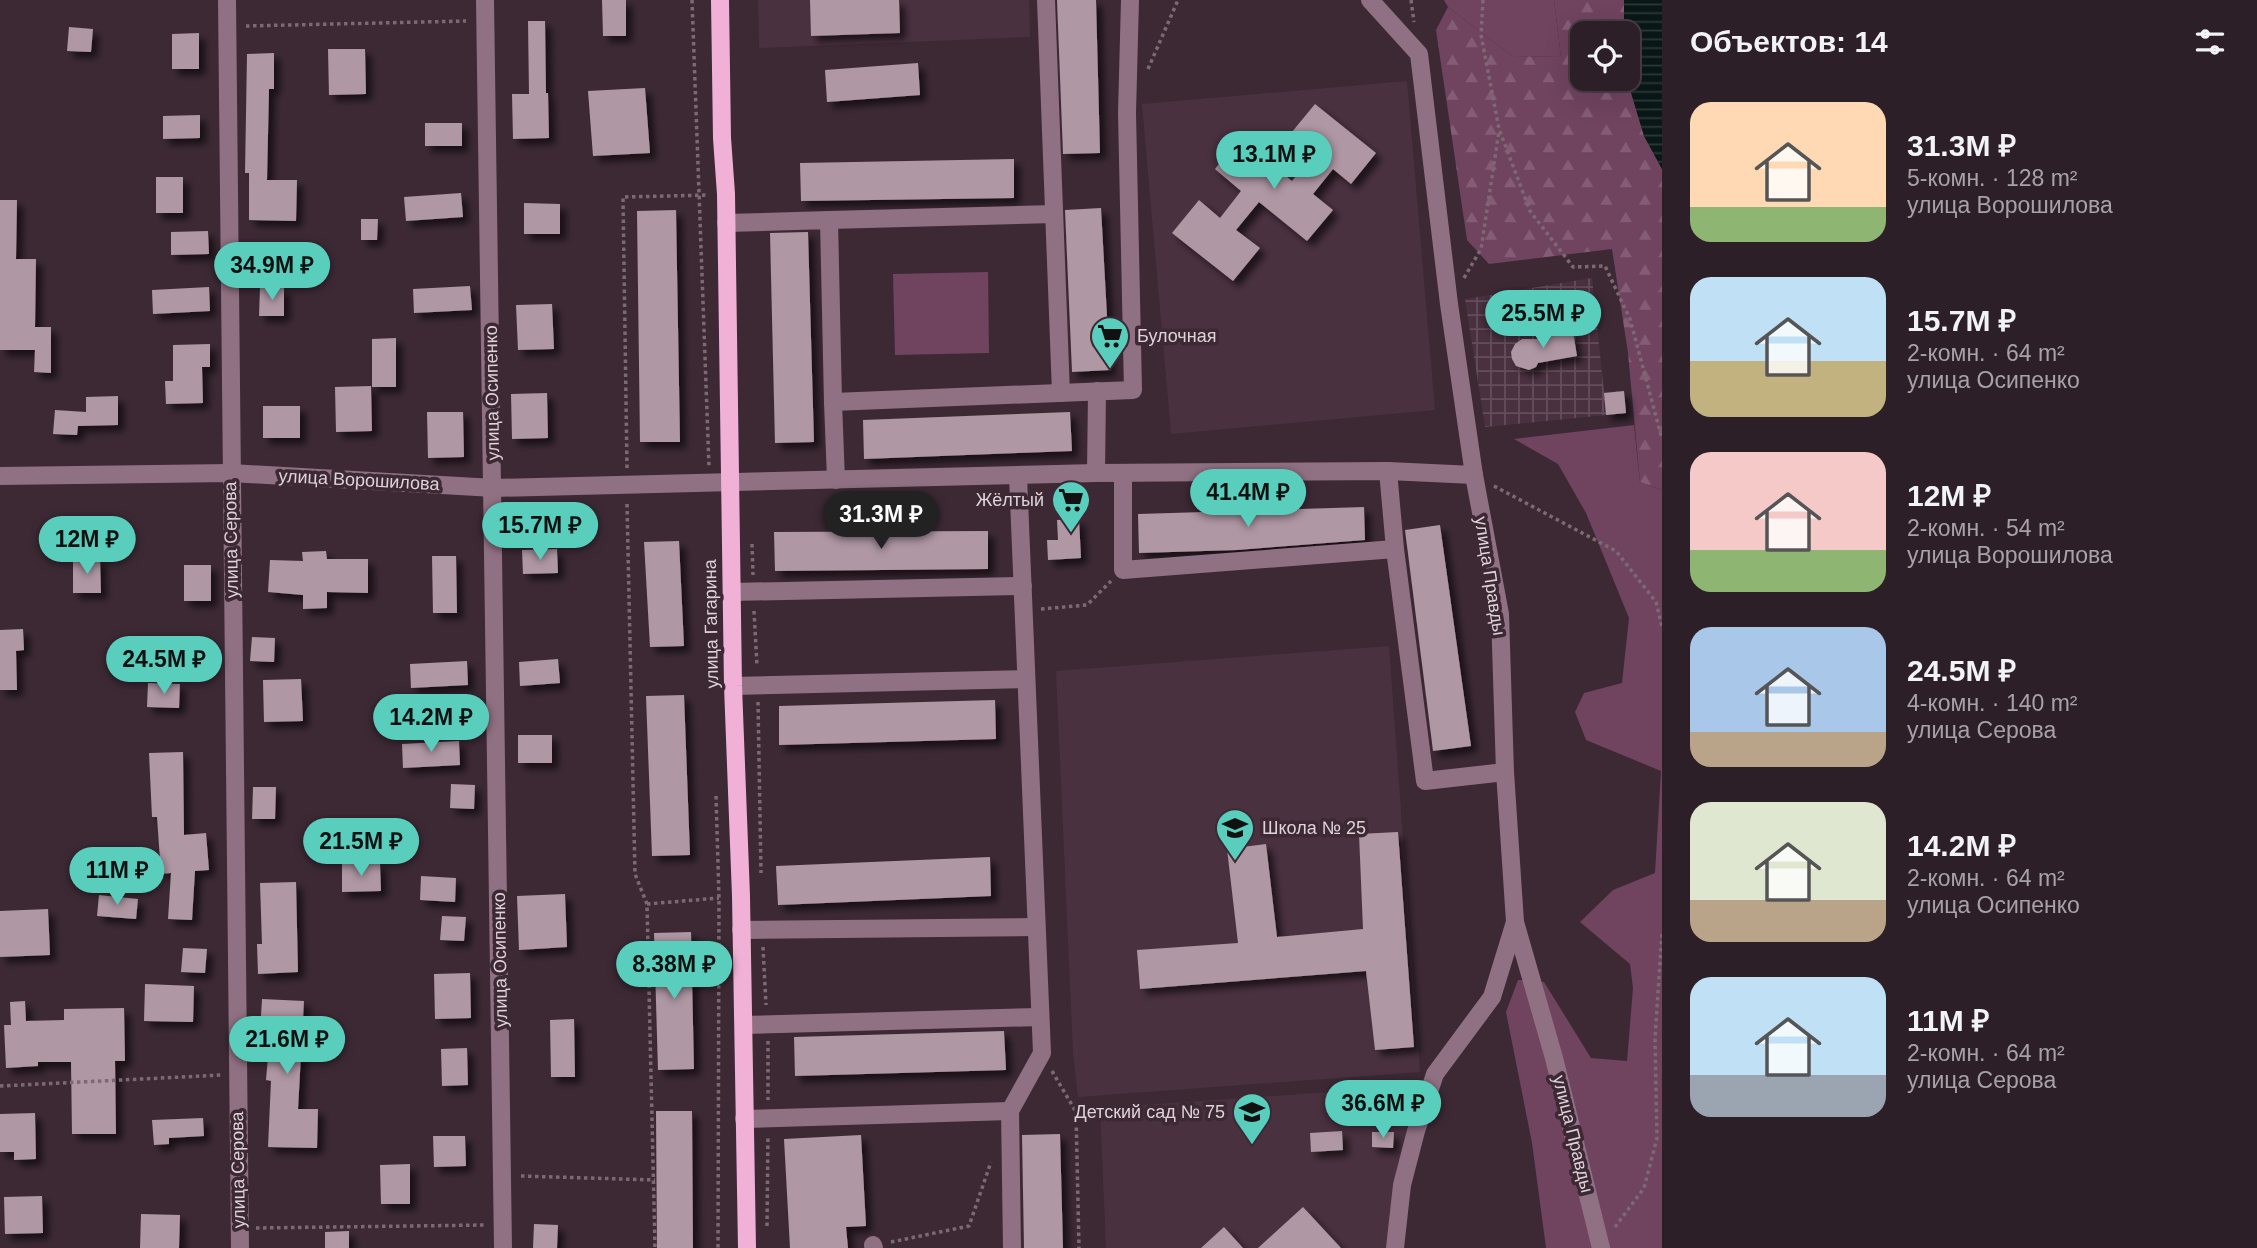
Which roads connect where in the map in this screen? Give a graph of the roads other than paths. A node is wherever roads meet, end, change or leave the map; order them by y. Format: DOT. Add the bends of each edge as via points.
graph roads {
  1 [pos="227,0"];
  2 [pos="485,0"];
  3 [pos="720,0"];
  4 [pos="1045,0"];
  5 [pos="1130,0"];
  6 [pos="1370,0"];
  7 [pos="1054,215"];
  8 [pos="829,220"];
  9 [pos="726,223"];
  10 [pos="1097,391"];
  11 [pos="1061,393"];
  12 [pos="833,402"];
  13 [pos="1388,471"];
  14 [pos="231,473"];
  15 [pos="1096,473"];
  16 [pos="1123,474"];
  17 [pos="1474,475"];
  18 [pos="0,476"];
  19 [pos="1018,476"];
  20 [pos="836,480"];
  21 [pos="731,482"];
  22 [pos="494,488"];
  23 [pos="1395,549"];
  24 [pos="1023,586"];
  25 [pos="732,592"];
  26 [pos="1026,679"];
  27 [pos="733,686"];
  28 [pos="1505,772"];
  29 [pos="1515,922"];
  30 [pos="1036,927"];
  31 [pos="741,930"];
  32 [pos="1039,1017"];
  33 [pos="744,1025"];
  34 [pos="1010,1111"];
  35 [pos="744,1119"];
  36 [pos="1601,1247"];
  37 [pos="240,1248"];
  38 [pos="503,1248"];
  39 [pos="747,1248"];
  40 [pos="1012,1248"];
  41 [pos="1395,1248"];
  1 -- 14 [label="street, улица Серова"];
  2 -- 22 [label="street, улица Осипенко"];
  3 -- 9 [label="main road, улица Гагарина"];
  4 -- 7 [label="street"];
  5 -- 10 [label="street" via="1127,113 1133,390"];
  6 -- 17 [label="street, улица Правды" via="1419,54 1449,304 1469,382"];
  7 -- 8 [label="street"];
  7 -- 11 [label="street"];
  8 -- 9 [label="street"];
  8 -- 12 [label="street"];
  9 -- 21 [label="main road, улица Гагарина"];
  10 -- 11 [label="street"];
  10 -- 15 [label="street"];
  11 -- 12 [label="street"];
  12 -- 20 [label="street"];
  13 -- 16 [label="street, улица Ворошилова"];
  13 -- 17 [label="street, улица Ворошилова"];
  13 -- 23 [label="street"];
  14 -- 18 [label="street, улица Ворошилова"];
  14 -- 22 [label="street, улица Ворошилова"];
  14 -- 37 [label="street, улица Серова"];
  15 -- 16 [label="street, улица Ворошилова"];
  15 -- 19 [label="street, улица Ворошилова"];
  16 -- 23 [label="street" via="1123,570"];
  17 -- 28 [label="street, улица Правды" via="1500,614"];
  19 -- 20 [label="street, улица Ворошилова"];
  19 -- 24 [label="street"];
  20 -- 21 [label="street, улица Ворошилова"];
  21 -- 22 [label="street, улица Ворошилова"];
  21 -- 25 [label="main road, улица Гагарина"];
  22 -- 38 [label="street, улица Осипенко"];
  23 -- 28 [label="street" via="1425,781"];
  24 -- 25 [label="street"];
  24 -- 26 [label="street"];
  25 -- 27 [label="main road, улица Гагарина"];
  26 -- 27 [label="street"];
  26 -- 30 [label="street"];
  27 -- 31 [label="main road, улица Гагарина"];
  28 -- 29 [label="street, улица Правды"];
  29 -- 36 [label="street, улица Правды"];
  29 -- 41 [label="street" via="1492,998 1435,1074 1402,1185"];
  30 -- 31 [label="street"];
  30 -- 32 [label="street"];
  31 -- 33 [label="main road, улица Гагарина"];
  32 -- 33 [label="street"];
  32 -- 34 [label="street" via="1042,1053"];
  33 -- 35 [label="main road, улица Гагарина"];
  34 -- 35 [label="street"];
  34 -- 40 [label="street"];
  35 -- 39 [label="main road, улица Гагарина"];
}
